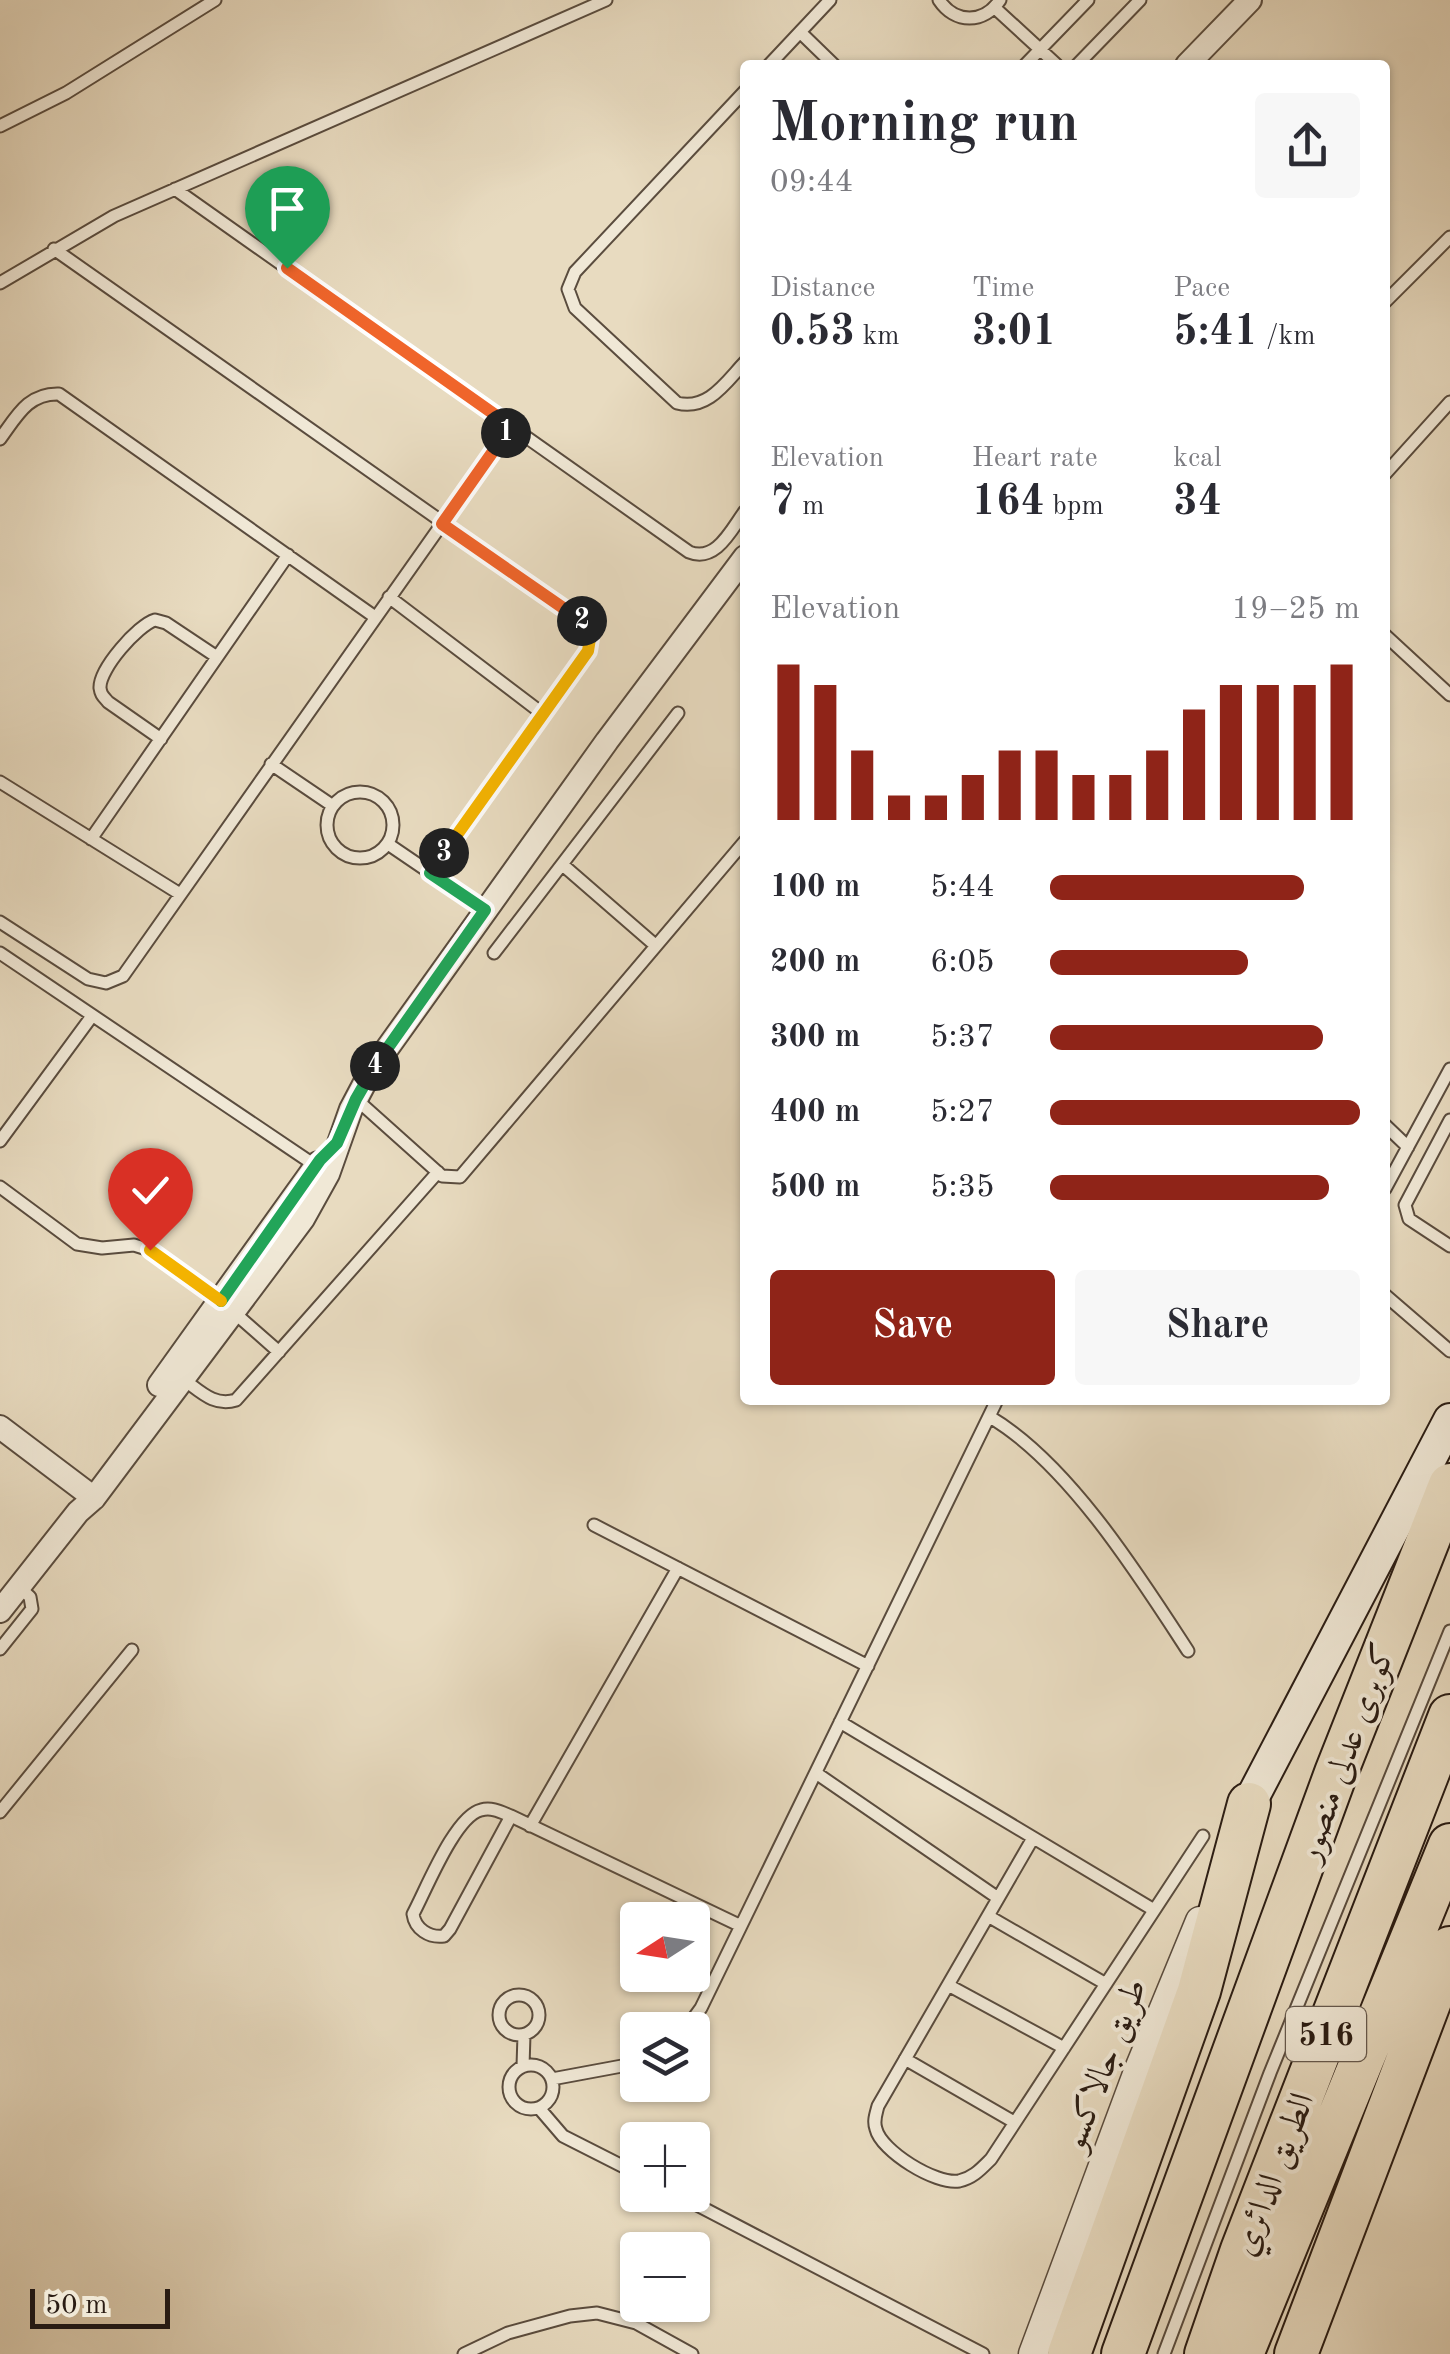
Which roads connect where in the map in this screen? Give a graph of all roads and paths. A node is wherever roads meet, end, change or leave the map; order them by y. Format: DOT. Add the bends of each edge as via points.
graph roads {
  1 [pos="215,0"];
  2 [pos="606,0"];
  3 [pos="830,0"];
  4 [pos="939,0"];
  5 [pos="1088,0"];
  6 [pos="1140,0"];
  7 [pos="1250,0"];
  8 [pos="998,4"];
  9 [pos="800,32"];
  10 [pos="1040,49"];
  11 [pos="774,60"];
  12 [pos="829,60"];
  13 [pos="1030,60"];
  14 [pos="1041,60"];
  15 [pos="1052,60"];
  16 [pos="1082,60"];
  17 [pos="1192,60"];
  18 [pos="740,96"];
  19 [pos="0,126"];
  20 [pos="175,189"];
  21 [pos="1450,237"];
  22 [pos="54,250"];
  23 [pos="0,284"];
  24 [pos="1390,297"];
  25 [pos="740,367"];
  26 [pos="1450,402"];
  27 [pos="511,426"];
  28 [pos="0,438"];
  29 [pos="1390,468"];
  30 [pos="740,518"];
  31 [pos="442,524"];
  32 [pos="288,555"];
  33 [pos="740,572"];
  34 [pos="389,598"];
  35 [pos="375,617"];
  36 [pos="1390,640"];
  37 [pos="217,657"];
  38 [pos="1450,695"];
  39 [pos="678,713"];
  40 [pos="543,714"];
  41 [pos="160,739"];
  42 [pos="271,764"];
  43 [pos="0,782"];
  44 [pos="332,806"];
  45 [pos="91,839"];
  46 [pos="388,844"];
  47 [pos="740,847"];
  48 [pos="564,866"];
  49 [pos="430,873"];
  50 [pos="180,894"];
  51 [pos="485,910"];
  52 [pos="0,922"];
  53 [pos="656,945"];
  54 [pos="0,953"];
  55 [pos="494,953"];
  56 [pos="92,1016"];
  57 [pos="1450,1069"];
  58 [pos="356,1099"];
  59 [pos="1450,1120"];
  60 [pos="1390,1131"];
  61 [pos="0,1140"];
  62 [pos="337,1143"];
  63 [pos="1408,1147"];
  64 [pos="316,1166"];
  65 [pos="438,1172"];
  66 [pos="1390,1180"];
  67 [pos="0,1186"];
  68 [pos="1450,1246"];
  69 [pos="1390,1299"];
  70 [pos="227,1306"];
  71 [pos="1450,1351"];
  72 [pos="279,1352"];
  73 [pos="183,1378"];
  74 [pos="995,1405"];
  75 [pos="990,1417"];
  76 [pos="1450,1420"];
  77 [pos="0,1427"];
  78 [pos="1450,1484"];
  79 [pos="84,1500"];
  80 [pos="594,1525"];
  81 [pos="678,1568"];
  82 [pos="19,1587"];
  83 [pos="0,1611"];
  84 [pos="1450,1631"];
  85 [pos="0,1649"];
  86 [pos="132,1650"];
  87 [pos="1188,1651"];
  88 [pos="868,1666"];
  89 [pos="1450,1716"];
  90 [pos="840,1722"];
  91 [pos="816,1773"];
  92 [pos="1249,1804"];
  93 [pos="0,1812"];
  94 [pos="510,1816"];
  95 [pos="530,1826"];
  96 [pos="1202,1836"];
  97 [pos="1033,1838"];
  98 [pos="1450,1846"];
  99 [pos="998,1898"];
  100 [pos="1154,1910"];
  101 [pos="988,1916"];
  102 [pos="742,1926"];
  103 [pos="1450,1948"];
  104 [pos="1400,1966"];
  105 [pos="1106,1984"];
  106 [pos="948,1985"];
  107 [pos="698,2012"];
  108 [pos="524,2035"];
  109 [pos="1064,2048"];
  110 [pos="905,2059"];
  111 [pos="523,2066"];
  112 [pos="620,2067"];
  113 [pos="552,2079"];
  114 [pos="1302,2095"];
  115 [pos="539,2108"];
  116 [pos="1014,2122"];
  117 [pos="620,2165"];
  118 [pos="710,2212"];
  119 [pos="464,2354"];
  120 [pos="692,2354"];
  121 [pos="984,2354"];
  122 [pos="1034,2354"];
  123 [pos="1069,2354"];
  124 [pos="1123,2354"];
  125 [pos="1164,2354"];
  126 [pos="1206,2354"];
  127 [pos="1242,2354"];
  128 [pos="1296,2354"];
  1 -- 19 [label="lane"];
  2 -- 20 [label="lane"];
  3 -- 9 [label="lane"];
  4 -- 8 [label="lane" via="968,19"];
  5 -- 10 [label="lane"];
  6 -- 16 [label="lane"];
  7 -- 17 [label="street"];
  8 -- 10 [label="lane"];
  9 -- 11 [label="lane"];
  9 -- 12 [label="lane"];
  10 -- 13 [label="lane"];
  10 -- 14 [label="lane"];
  10 -- 15 [label="lane"];
  18 -- 25 [label="lane" via="575,272 568,289 575,308 677,403 705,402"];
  20 -- 22 [label="lane"];
  20 -- 27 [label="lane"];
  21 -- 24 [label="lane"];
  22 -- 23 [label="lane"];
  22 -- 31 [label="lane"];
  26 -- 29 [label="lane"];
  27 -- 30 [label="lane" via="693,554 715,550"];
  27 -- 31 [label="lane"];
  28 -- 32 [label="lane" via="33,398 59,394"];
  31 -- 34 [label="lane"];
  31 -- 40 [label="lane" via="591,632 588,651"];
  32 -- 35 [label="lane"];
  32 -- 37 [label="lane"];
  33 -- 51 [label="street"];
  34 -- 35 [label="lane"];
  34 -- 40 [label="lane"];
  35 -- 42 [label="lane"];
  36 -- 38 [label="lane"];
  37 -- 41 [label="lane"];
  37 -- 41 [label="lane" via="155,620 136,630 102,677 108,702"];
  39 -- 48 [label="lane"];
  40 -- 49 [label="lane"];
  41 -- 45 [label="lane"];
  42 -- 44 [label="lane"];
  42 -- 50 [label="lane"];
  43 -- 45 [label="lane"];
  44 -- 46 [label="lane" via="328,833 345,855 373,856"];
  44 -- 46 [label="lane" via="356,791 383,800 392,816"];
  45 -- 50 [label="lane"];
  46 -- 49 [label="lane"];
  47 -- 53 [label="lane"];
  48 -- 53 [label="lane"];
  48 -- 55 [label="lane"];
  49 -- 51 [label="lane"];
  50 -- 52 [label="lane" via="123,976 106,983 88,979"];
  51 -- 58 [label="street"];
  53 -- 65 [label="lane" via="464,1173 454,1179"];
  54 -- 56 [label="lane"];
  56 -- 61 [label="lane"];
  56 -- 64 [label="lane"];
  57 -- 63 [label="lane"];
  58 -- 62 [label="street"];
  58 -- 65 [label="lane"];
  59 -- 68 [label="lane" via="1405,1205 1409,1218"];
  60 -- 63 [label="lane"];
  62 -- 64 [label="street"];
  62 -- 70 [label="street" via="304,1219"];
  63 -- 66 [label="lane"];
  64 -- 70 [label="street"];
  65 -- 72 [label="lane"];
  67 -- 70 [label="lane" via="77,1244 150,1250"];
  69 -- 71 [label="lane"];
  70 -- 72 [label="lane"];
  70 -- 73 [label="street"];
  70 -- 79 [label="street"];
  72 -- 73 [label="lane" via="225,1404"];
  73 -- 79 [label="street"];
  74 -- 75 [label="lane"];
  75 -- 87 [label="lane" via="1054,1468"];
  75 -- 88 [label="lane"];
  76 -- 92 [label="main road"];
  77 -- 79 [label="street"];
  78 -- 124 [label="highway, كوبرى عدلى منصور / 516"];
  79 -- 82 [label="street"];
  80 -- 81 [label="lane"];
  81 -- 88 [label="lane"];
  81 -- 95 [label="lane"];
  82 -- 83 [label="street"];
  82 -- 85 [label="lane" via="32,1609"];
  84 -- 125 [label="lane" via="1270,2072"];
  86 -- 93 [label="lane"];
  88 -- 90 [label="lane"];
  89 -- 114 [label="highway, الطريق الدائري / 516"];
  90 -- 91 [label="lane"];
  90 -- 97 [label="lane"];
  91 -- 99 [label="lane"];
  91 -- 102 [label="lane"];
  92 -- 122 [label="street, طريق جالاكسو" via="1139,2069"];
  92 -- 123 [label="highway" via="1200,1991"];
  94 -- 94 [label="lane" via="495,1809 469,1815 413,1914 422,1930 436,1937 450,1929"];
  94 -- 95 [label="lane"];
  95 -- 102 [label="lane"];
  96 -- 100 [label="lane"];
  97 -- 99 [label="lane"];
  97 -- 100 [label="lane"];
  98 -- 104 [label="highway, الطريق الدائري / 516"];
  99 -- 101 [label="lane"];
  100 -- 105 [label="lane"];
  101 -- 105 [label="lane"];
  101 -- 106 [label="lane"];
  102 -- 107 [label="lane"];
  103 -- 128 [label="highway"];
  104 -- 114 [label="highway"];
  104 -- 127 [label="highway, الطريق الدائري / 516"];
  105 -- 109 [label="lane"];
  106 -- 109 [label="lane"];
  106 -- 110 [label="lane"];
  108 -- 111 [label="lane"];
  109 -- 116 [label="lane"];
  110 -- 116 [label="lane"];
  110 -- 116 [label="lane" via="874,2124 894,2154 956,2182 991,2159"];
  111 -- 113 [label="lane" via="534,2064"];
  111 -- 115 [label="lane" via="513,2072 510,2094 516,2104"];
  112 -- 113 [label="lane"];
  113 -- 115 [label="lane" via="553,2090"];
  114 -- 126 [label="highway, الطريق الدائري / 516"];
  115 -- 117 [label="lane" via="563,2136"];
  118 -- 121 [label="lane"];
  119 -- 120 [label="lane" via="508,2332 597,2313 636,2323"];
}
